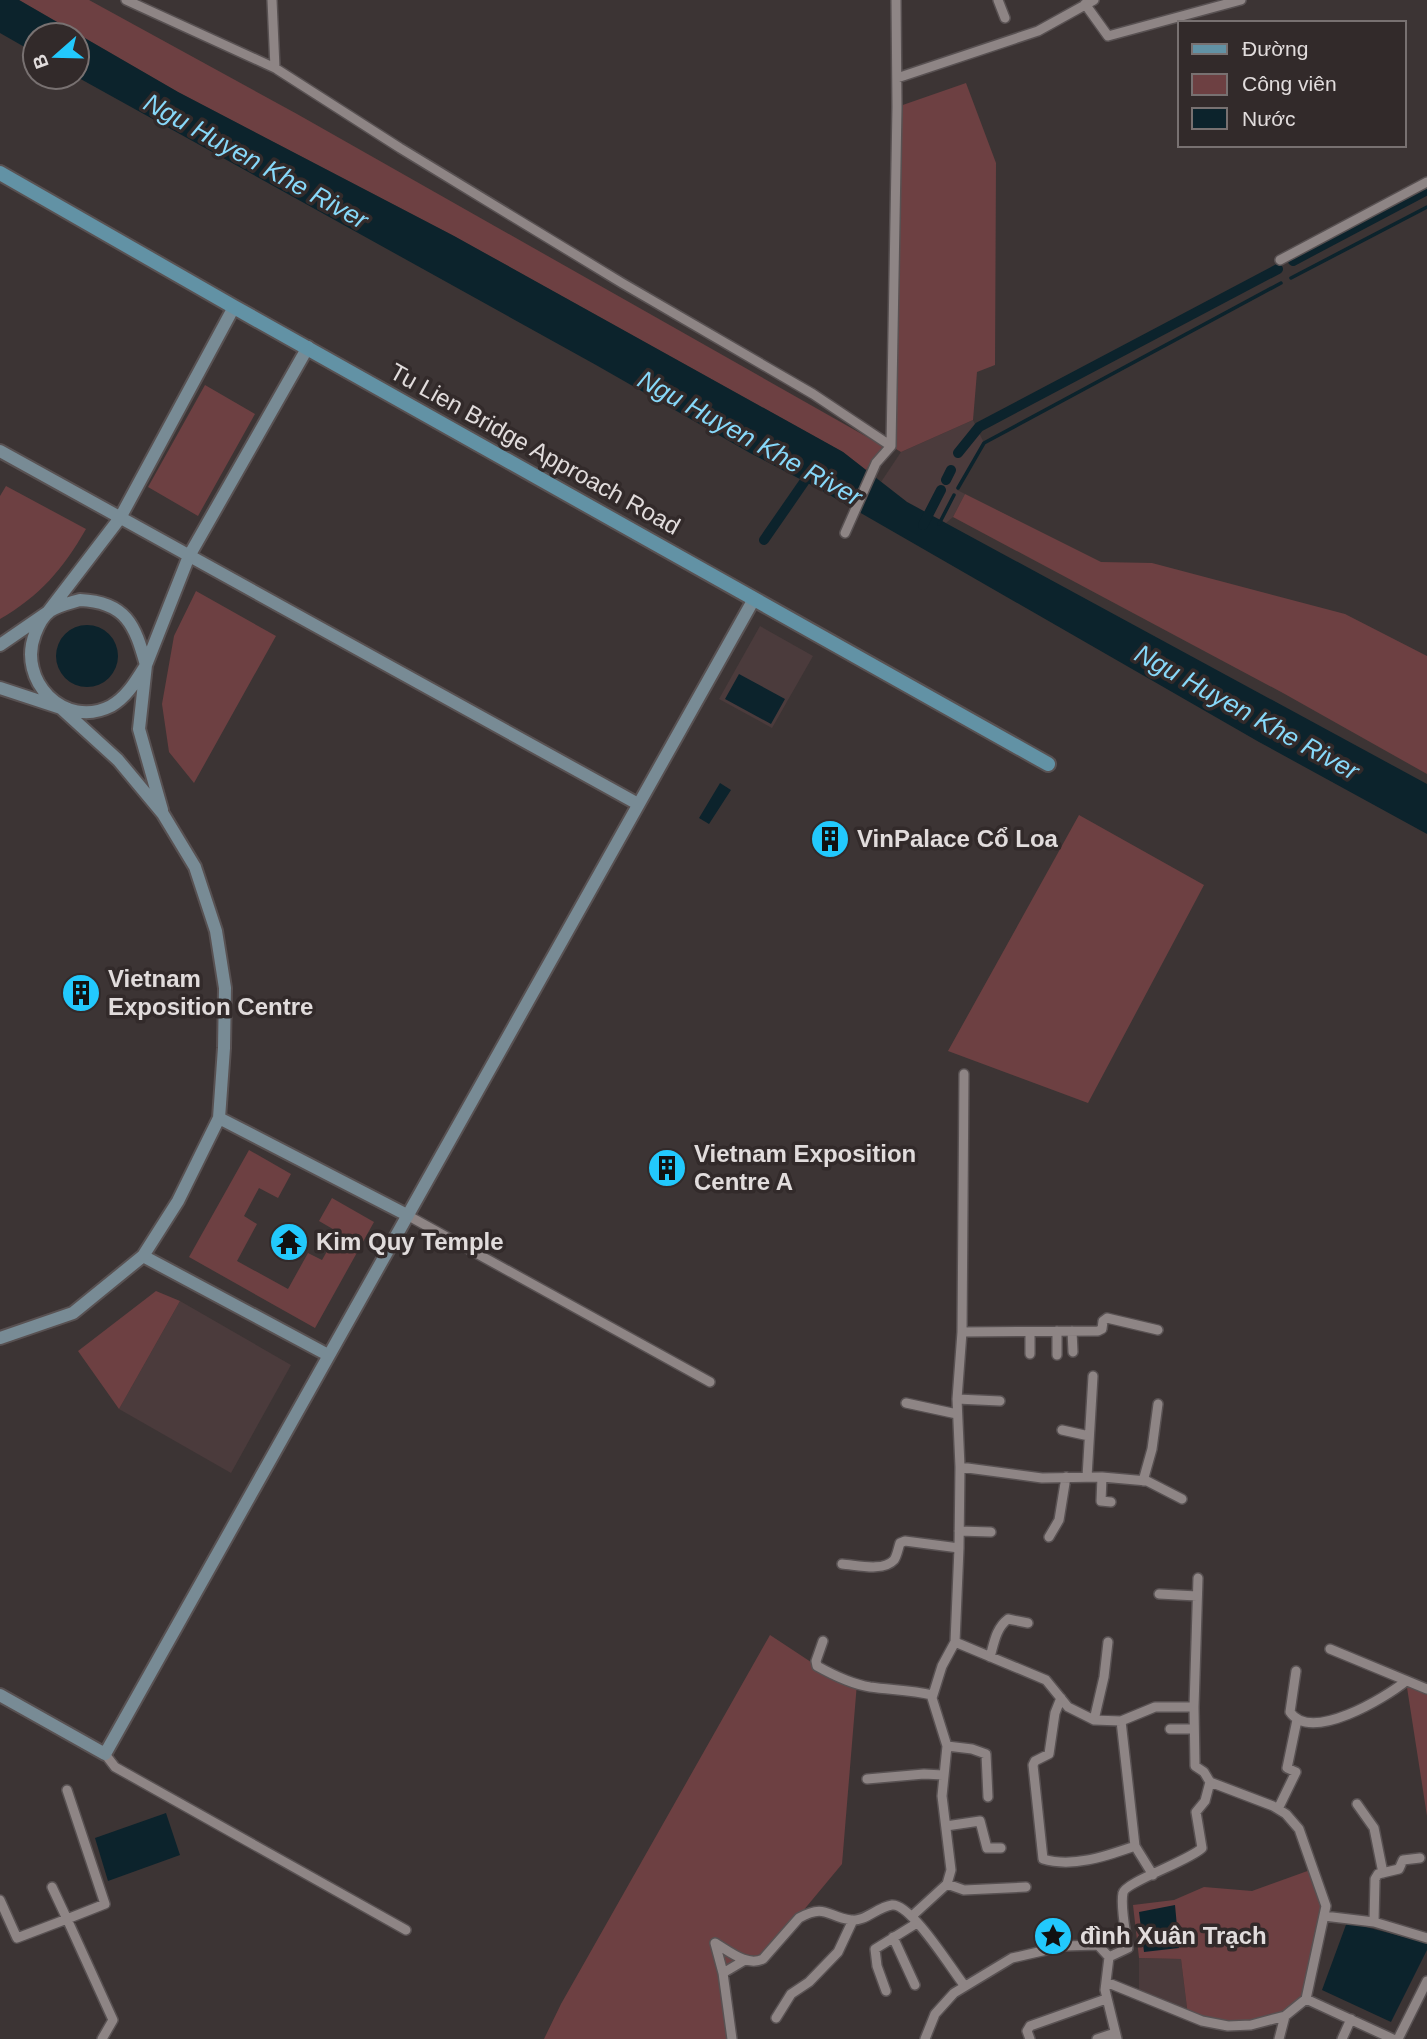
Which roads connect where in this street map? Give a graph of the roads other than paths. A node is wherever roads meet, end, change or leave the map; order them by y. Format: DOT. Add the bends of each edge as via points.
graph roads {
  1 [pos="126,0"];
  2 [pos="272,0"];
  3 [pos="897,0"];
  4 [pos="998,0"];
  5 [pos="1241,0"];
  6 [pos="1091,1"];
  7 [pos="1005,18"];
  8 [pos="275,68"];
  9 [pos="897,78"];
  10 [pos="0,173"];
  11 [pos="1427,182"];
  12 [pos="1280,260"];
  13 [pos="234,307"];
  14 [pos="308,347"];
  15 [pos="891,446"];
  16 [pos="0,451"];
  17 [pos="120,517"];
  18 [pos="845,533"];
  19 [pos="189,556"];
  20 [pos="754,599"];
  21 [pos="48,612"];
  22 [pos="0,645"];
  23 [pos="146,665"];
  24 [pos="0,688"];
  25 [pos="61,708"];
  26 [pos="1048,764"];
  27 [pos="638,804"];
  28 [pos="163,814"];
  29 [pos="964,1074"];
  30 [pos="219,1118"];
  31 [pos="407,1215"];
  32 [pos="143,1256"];
  33 [pos="1057,1331"];
  34 [pos="1072,1331"];
  35 [pos="1158,1331"];
  36 [pos="962,1332"];
  37 [pos="1030,1332"];
  38 [pos="0,1338"];
  39 [pos="1073,1352"];
  40 [pos="1030,1354"];
  41 [pos="328,1355"];
  42 [pos="1057,1355"];
  43 [pos="1093,1376"];
  44 [pos="710,1382"];
  45 [pos="957,1399"];
  46 [pos="1000,1401"];
  47 [pos="906,1403"];
  48 [pos="1158,1404"];
  49 [pos="957,1414"];
  50 [pos="1062,1430"];
  51 [pos="1089,1436"];
  52 [pos="960,1467"];
  53 [pos="1066,1477"];
  54 [pos="1087,1477"];
  55 [pos="1102,1477"];
  56 [pos="1143,1480"];
  57 [pos="1182,1499"];
  58 [pos="1111,1502"];
  59 [pos="959,1531"];
  60 [pos="991,1532"];
  61 [pos="1049,1537"];
  62 [pos="959,1548"];
  63 [pos="842,1564"];
  64 [pos="1198,1578"];
  65 [pos="1159,1594"];
  66 [pos="1197,1596"];
  67 [pos="1028,1623"];
  68 [pos="823,1642"];
  69 [pos="955,1642"];
  70 [pos="1108,1642"];
  71 [pos="1330,1649"];
  72 [pos="990,1657"];
  73 [pos="1296,1671"];
  74 [pos="1406,1681"];
  75 [pos="1427,1689"];
  76 [pos="0,1695"];
  77 [pos="932,1695"];
  78 [pos="1060,1698"];
  79 [pos="1194,1707"];
  80 [pos="1094,1720"];
  81 [pos="1297,1720"];
  82 [pos="1121,1721"];
  83 [pos="1194,1728"];
  84 [pos="1170,1729"];
  85 [pos="947,1746"];
  86 [pos="105,1754"];
  87 [pos="943,1775"];
  88 [pos="867,1779"];
  89 [pos="1210,1782"];
  90 [pos="67,1790"];
  91 [pos="988,1797"];
  92 [pos="1357,1804"];
  93 [pos="1278,1809"];
  94 [pos="946,1826"];
  95 [pos="1135,1846"];
  96 [pos="1001,1847"];
  97 [pos="1420,1858"];
  98 [pos="1383,1873"];
  99 [pos="1153,1875"];
  100 [pos="947,1884"];
  101 [pos="52,1887"];
  102 [pos="1026,1887"];
  103 [pos="0,1900"];
  104 [pos="1324,1916"];
  105 [pos="67,1919"];
  106 [pos="914,1919"];
  107 [pos="853,1920"];
  108 [pos="1374,1922"];
  109 [pos="406,1930"];
  110 [pos="893,1937"];
  111 [pos="1427,1938"];
  112 [pos="1109,1957"];
  113 [pos="745,1960"];
  114 [pos="723,1973"];
  115 [pos="1106,1982"];
  116 [pos="1427,1982"];
  117 [pos="915,1985"];
  118 [pos="964,1985"];
  119 [pos="886,1991"];
  120 [pos="1106,1999"];
  121 [pos="1306,1999"];
  122 [pos="1285,2016"];
  123 [pos="776,2018"];
  124 [pos="1351,2019"];
  125 [pos="1116,2036"];
  126 [pos="1383,2036"];
  127 [pos="102,2039"];
  128 [pos="732,2039"];
  129 [pos="925,2039"];
  130 [pos="1030,2039"];
  131 [pos="1097,2039"];
  132 [pos="1279,2039"];
  133 [pos="1342,2039"];
  134 [pos="1395,2039"];
  1 -- 8 [label="street"];
  2 -- 8 [label="street"];
  3 -- 9 [label="street"];
  4 -- 7 [label="street"];
  5 -- 6 [label="street" via="1108,36"];
  6 -- 9 [label="street" via="1038,31"];
  8 -- 15 [label="street" via="621,283 813,394"];
  9 -- 15 [label="street"];
  10 -- 13 [label="main road, Tu Lien Bridge Approach Road"];
  11 -- 12 [label="street"];
  13 -- 14 [label="main road, Tu Lien Bridge Approach Road"];
  13 -- 17 [label="street"];
  14 -- 19 [label="street"];
  14 -- 20 [label="main road, Tu Lien Bridge Approach Road"];
  15 -- 18 [label="street" via="876,463"];
  16 -- 17 [label="street"];
  17 -- 19 [label="street"];
  17 -- 21 [label="street"];
  19 -- 23 [label="street"];
  19 -- 27 [label="street"];
  20 -- 26 [label="main road, Tu Lien Bridge Approach Road"];
  20 -- 27 [label="street"];
  21 -- 22 [label="street"];
  21 -- 23 [label="street" via="80,600 114,607 137,632"];
  21 -- 25 [label="street" via="32,643 31,660 44,692"];
  23 -- 25 [label="street" via="123,697 108,707 91,711"];
  23 -- 28 [label="street" via="138,729"];
  24 -- 25 [label="street"];
  25 -- 28 [label="street" via="118,760"];
  27 -- 31 [label="street"];
  28 -- 30 [label="street" via="195,867 216,931 225,988"];
  29 -- 36 [label="street"];
  30 -- 31 [label="street"];
  30 -- 32 [label="street" via="178,1201"];
  31 -- 41 [label="street"];
  31 -- 44 [label="street"];
  32 -- 38 [label="street" via="73,1313"];
  32 -- 41 [label="street"];
  33 -- 34 [label="street"];
  33 -- 37 [label="street"];
  33 -- 42 [label="street"];
  34 -- 35 [label="street" via="1101,1331 1107,1318"];
  34 -- 39 [label="street"];
  36 -- 37 [label="street"];
  36 -- 45 [label="street"];
  37 -- 40 [label="street"];
  41 -- 86 [label="street"];
  43 -- 51 [label="street"];
  45 -- 46 [label="street"];
  45 -- 49 [label="street"];
  47 -- 49 [label="street"];
  48 -- 56 [label="street"];
  49 -- 52 [label="street"];
  50 -- 51 [label="street"];
  51 -- 54 [label="street"];
  52 -- 53 [label="street"];
  52 -- 59 [label="street"];
  53 -- 54 [label="street"];
  53 -- 61 [label="street" via="1059,1520"];
  54 -- 55 [label="street"];
  55 -- 56 [label="street"];
  55 -- 58 [label="street" via="1101,1501"];
  56 -- 57 [label="street"];
  59 -- 60 [label="street"];
  59 -- 62 [label="street"];
  62 -- 63 [label="street" via="905,1541 892,1562 881,1567"];
  62 -- 69 [label="street"];
  64 -- 66 [label="street"];
  65 -- 66 [label="street"];
  66 -- 79 [label="street"];
  67 -- 72 [label="street" via="1008,1619 1002,1623"];
  68 -- 77 [label="street" via="816,1661 825,1670 869,1686"];
  69 -- 72 [label="street"];
  69 -- 77 [label="street"];
  70 -- 80 [label="street"];
  71 -- 74 [label="street"];
  72 -- 78 [label="street" via="1046,1680"];
  73 -- 81 [label="street" via="1289,1707"];
  74 -- 75 [label="street"];
  74 -- 81 [label="street" via="1370,1706 1346,1715 1322,1721"];
  76 -- 86 [label="street"];
  77 -- 85 [label="street"];
  78 -- 80 [label="street"];
  78 -- 95 [label="street" via="1049,1754 1033,1765 1043,1859 1056,1863 1086,1860"];
  79 -- 82 [label="street" via="1156,1707"];
  79 -- 83 [label="street"];
  80 -- 82 [label="street"];
  81 -- 93 [label="street" via="1287,1768 1296,1772"];
  82 -- 95 [label="street"];
  83 -- 84 [label="street"];
  83 -- 89 [label="street" via="1195,1766"];
  85 -- 87 [label="street"];
  85 -- 91 [label="street" via="986,1755"];
  86 -- 109 [label="street" via="115,1767"];
  87 -- 88 [label="street"];
  87 -- 94 [label="street"];
  89 -- 93 [label="street"];
  89 -- 99 [label="street" via="1205,1801 1196,1812 1202,1848"];
  90 -- 105 [label="street" via="105,1903"];
  92 -- 98 [label="street" via="1374,1828"];
  93 -- 104 [label="street" via="1299,1829 1325,1906"];
  94 -- 96 [label="street" via="980,1821 988,1848"];
  94 -- 100 [label="street" via="951,1870"];
  95 -- 99 [label="street"];
  97 -- 98 [label="street" via="1403,1860 1399,1870"];
  98 -- 108 [label="street" via="1376,1879"];
  99 -- 112 [label="street" via="1125,1888 1122,1899 1128,1948"];
  100 -- 102 [label="street" via="964,1890"];
  100 -- 106 [label="street"];
  101 -- 105 [label="street"];
  103 -- 105 [label="street" via="17,1938"];
  104 -- 108 [label="street"];
  104 -- 121 [label="street"];
  105 -- 127 [label="street" via="113,2020"];
  106 -- 107 [label="street" via="893,1905"];
  106 -- 110 [label="street"];
  106 -- 118 [label="street"];
  107 -- 113 [label="street" via="826,1910 807,1914 763,1959"];
  107 -- 123 [label="street" via="838,1952 791,1994"];
  108 -- 111 [label="street"];
  110 -- 117 [label="street"];
  110 -- 119 [label="street" via="875,1949"];
  112 -- 115 [label="street"];
  112 -- 118 [label="street" via="1097,1945 1064,1946 1013,1958"];
  113 -- 114 [label="street"];
  113 -- 114 [label="street" via="715,1943"];
  114 -- 128 [label="street"];
  115 -- 120 [label="street"];
  115 -- 122 [label="street" via="1202,2021 1228,2026"];
  116 -- 134 [label="street"];
  118 -- 129 [label="street" via="935,2014"];
  120 -- 125 [label="street"];
  120 -- 130 [label="street" via="1030,2026"];
  121 -- 122 [label="street"];
  121 -- 124 [label="street"];
  122 -- 132 [label="street"];
  124 -- 126 [label="street"];
  124 -- 133 [label="street"];
  125 -- 131 [label="street"];
  126 -- 134 [label="street"];
}
